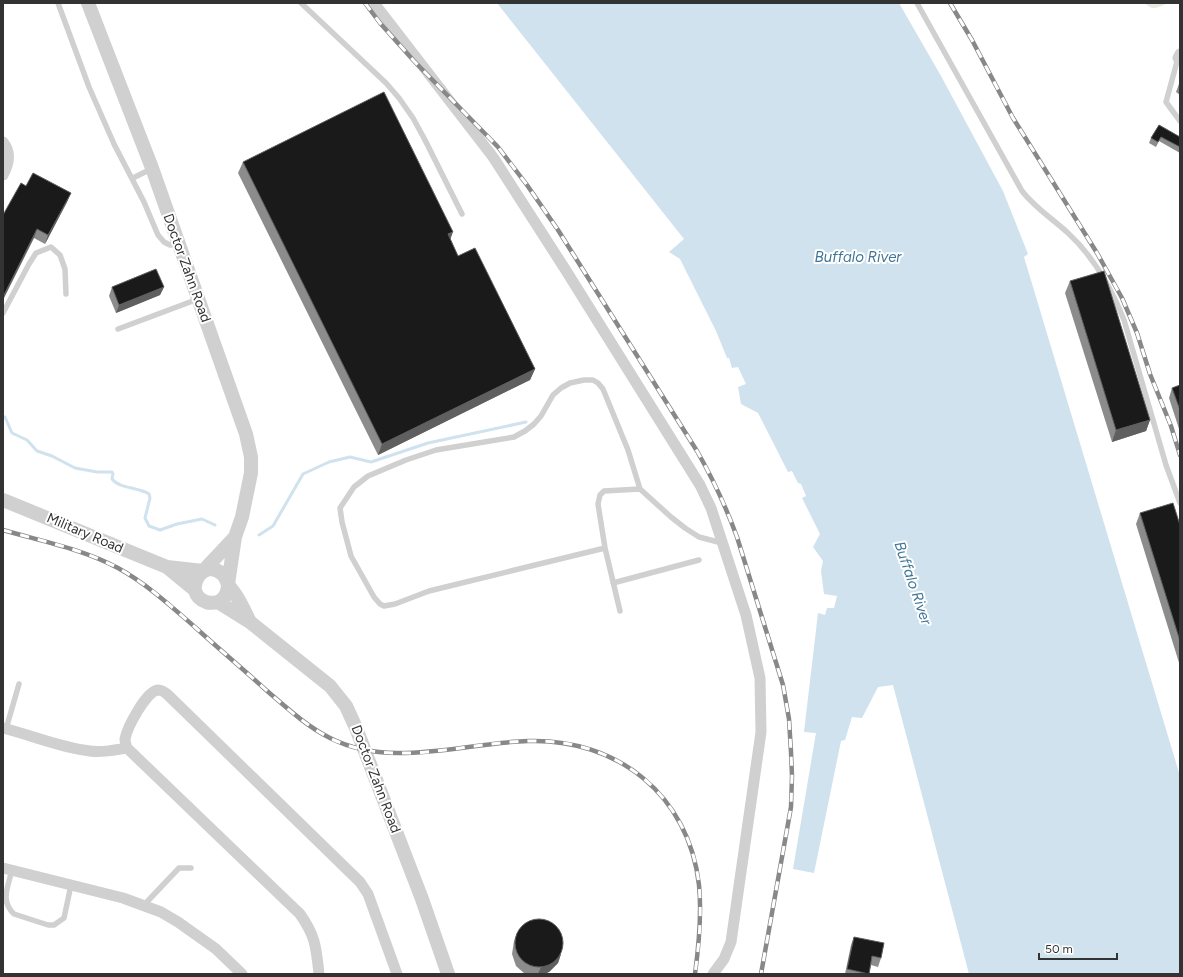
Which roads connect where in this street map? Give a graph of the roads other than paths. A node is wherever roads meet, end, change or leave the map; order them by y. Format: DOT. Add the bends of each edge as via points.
graph roads {
  1 [pos="58,3"];
  2 [pos="88,3"];
  3 [pos="301,3"];
  4 [pos="374,3"];
  5 [pos="917,3"];
  6 [pos="1179,57"];
  7 [pos="1180,121"];
  8 [pos="3,142"];
  9 [pos="152,168"];
  10 [pos="3,175"];
  11 [pos="133,178"];
  12 [pos="462,214"];
  13 [pos="178,244"];
  14 [pos="66,294"];
  15 [pos="198,299"];
  16 [pos="3,313"];
  17 [pos="118,329"];
  18 [pos="640,489"];
  19 [pos="3,500"];
  20 [pos="1180,502"];
  21 [pos="235,537"];
  22 [pos="722,543"];
  23 [pos="605,548"];
  24 [pos="699,560"];
  25 [pos="167,567"];
  26 [pos="203,571"];
  27 [pos="613,583"];
  28 [pos="228,584"];
  29 [pos="195,590"];
  30 [pos="218,602"];
  31 [pos="620,611"];
  32 [pos="250,622"];
  33 [pos="19,684"];
  34 [pos="5,728"];
  35 [pos="127,748"];
  36 [pos="191,868"];
  37 [pos="7,869"];
  38 [pos="71,885"];
  39 [pos="144,905"];
  40 [pos="242,974"];
  41 [pos="319,974"];
  42 [pos="397,974"];
  43 [pos="448,974"];
  44 [pos="713,974"];
  1 -- 11 [label="lane" via="89,87 114,144"];
  2 -- 9 [label="street, Doctor Zahn Road"];
  3 -- 12 [label="lane" via="399,98 413,118"];
  4 -- 22 [label="street" via="478,136 538,225 700,485 711,508"];
  5 -- 20 [label="lane" via="1022,191 1033,204 1080,245 1110,288 1124,320 1166,465"];
  6 -- 7 [label="lane" via="1166,102"];
  8 -- 10 [label="street" via="9,150 9,160"];
  9 -- 11 [label="lane"];
  9 -- 13 [label="street, Doctor Zahn Road"];
  11 -- 13 [label="lane" via="158,235 170,245"];
  13 -- 15 [label="street, Doctor Zahn Road"];
  14 -- 16 [label="lane" via="65,269 60,255 51,247 36,253"];
  15 -- 17 [label="lane"];
  15 -- 21 [label="street, Doctor Zahn Road" via="246,434 251,456 248,490"];
  18 -- 22 [label="lane" via="685,528 700,537"];
  18 -- 23 [label="lane" via="604,491 600,495 598,504"];
  18 -- 23 [label="lane" via="604,389 593,380 584,380 561,388 553,395 534,424 514,437 436,450 406,460 368,476 354,487 340,508 351,556 374,597 384,606 429,591"];
  19 -- 25 [label="street, Military Road"];
  21 -- 26 [label="street, Doctor Zahn Road"];
  21 -- 28 [label="street, Doctor Zahn Road"];
  22 -- 44 [label="street" via="746,615 760,678 761,732 731,942 724,959"];
  23 -- 27 [label="lane"];
  24 -- 27 [label="lane"];
  25 -- 26 [label="street, Military Road"];
  25 -- 29 [label="street, Military Road"];
  26 -- 28 [label="street, Doctor Zahn Road" via="210,569 221,572"];
  26 -- 29 [label="street, Doctor Zahn Road" via="195,583"];
  27 -- 31 [label="lane"];
  28 -- 30 [label="street, Doctor Zahn Road" via="228,592"];
  28 -- 32 [label="street, Doctor Zahn Road"];
  29 -- 30 [label="street, Doctor Zahn Road" via="204,601"];
  30 -- 32 [label="street, Doctor Zahn Road"];
  32 -- 43 [label="street, Doctor Zahn Road" via="330,686 346,706 422,899"];
  33 -- 34 [label="lane"];
  34 -- 35 [label="street" via="90,751"];
  35 -- 41 [label="street" via="300,914 314,938"];
  35 -- 42 [label="street" via="126,736 136,715 150,693 161,690 360,882 368,894"];
  36 -- 39 [label="lane" via="179,868"];
  37 -- 38 [label="street"];
  37 -- 38 [label="lane" via="5,898 10,910 14,914 48,925 54,925 64,918"];
  38 -- 39 [label="street"];
  39 -- 40 [label="street" via="178,922 210,944"];
}
